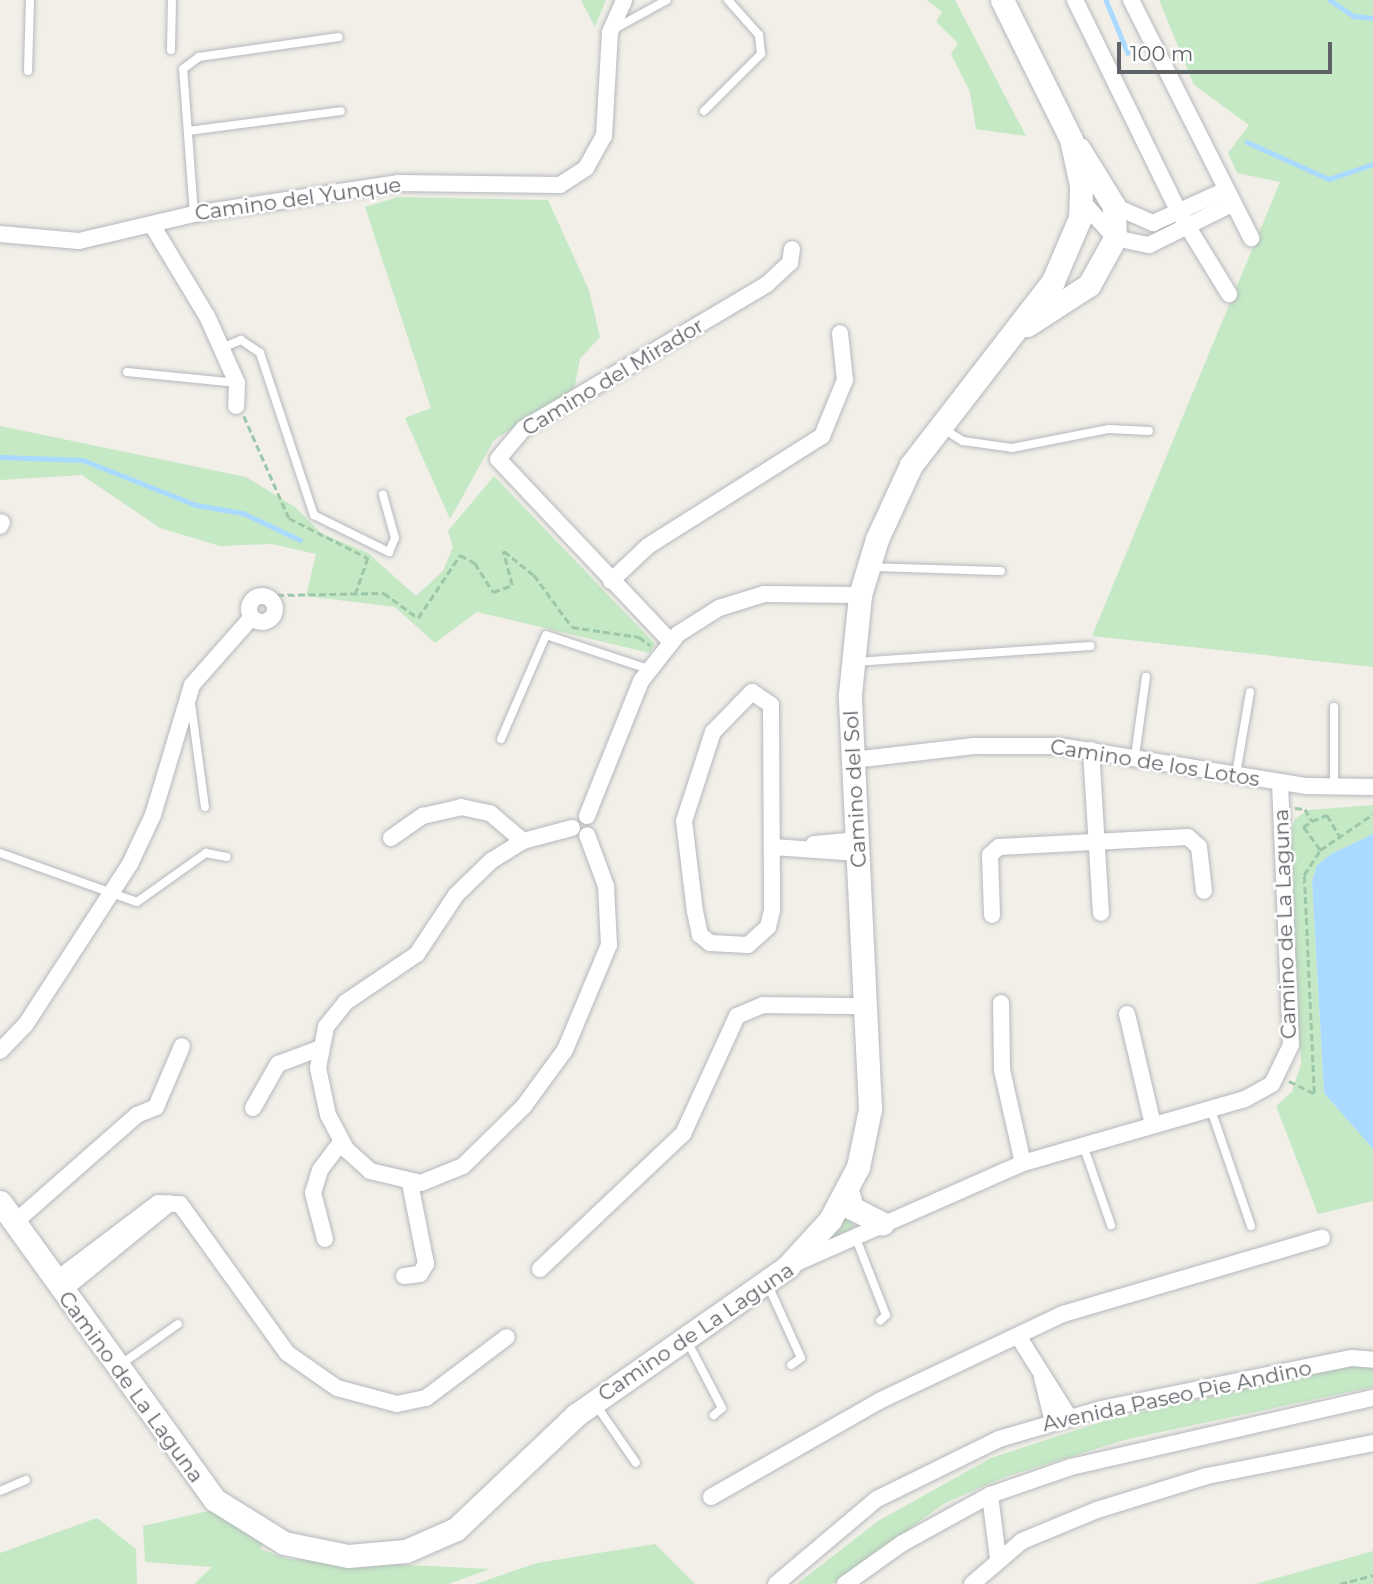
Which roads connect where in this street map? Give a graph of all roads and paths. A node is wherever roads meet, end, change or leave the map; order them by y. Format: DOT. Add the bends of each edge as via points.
graph roads {
  1 [pos="30,0"];
  2 [pos="172,0"];
  3 [pos="624,0"];
  4 [pos="667,0"];
  5 [pos="728,0"];
  6 [pos="1002,0"];
  7 [pos="1075,0"];
  8 [pos="1131,0"];
  9 [pos="610,32"];
  10 [pos="339,37"];
  11 [pos="171,50"];
  12 [pos="28,71"];
  13 [pos="341,111"];
  14 [pos="704,111"];
  15 [pos="188,131"];
  16 [pos="1071,139"];
  17 [pos="1227,198"];
  18 [pos="1082,200"];
  19 [pos="1114,206"];
  20 [pos="194,214"];
  21 [pos="1180,214"];
  22 [pos="152,225"];
  23 [pos="1188,229"];
  24 [pos="0,234"];
  25 [pos="1251,238"];
  26 [pos="1115,239"];
  27 [pos="792,249"];
  28 [pos="1229,294"];
  29 [pos="1016,332"];
  30 [pos="840,333"];
  31 [pos="222,348"];
  32 [pos="127,372"];
  33 [pos="237,383"];
  34 [pos="236,406"];
  35 [pos="937,425"];
  36 [pos="1149,431"];
  37 [pos="383,495"];
  38 [pos="867,567"];
  39 [pos="1001,571"];
  40 [pos="611,581"];
  41 [pos="356,593"];
  42 [pos="860,595"];
  43 [pos="272,600"];
  44 [pos="667,644"];
  45 [pos="1090,646"];
  46 [pos="852,662"];
  47 [pos="648,669"];
  48 [pos="1146,677"];
  49 [pos="189,690"];
  50 [pos="1250,692"];
  51 [pos="1334,707"];
  52 [pos="501,739"];
  53 [pos="1091,750"];
  54 [pos="1135,756"];
  55 [pos="853,760"];
  56 [pos="1236,774"];
  57 [pos="1280,783"];
  58 [pos="1373,787"];
  59 [pos="1334,788"];
  60 [pos="205,807"];
  61 [pos="1280,807"];
  62 [pos="1373,814"];
  63 [pos="587,816"];
  64 [pos="1312,821"];
  65 [pos="572,828"];
  66 [pos="587,835"];
  67 [pos="391,838"];
  68 [pos="1341,838"];
  69 [pos="523,841"];
  70 [pos="1097,844"];
  71 [pos="773,847"];
  72 [pos="859,847"];
  73 [pos="1320,850"];
  74 [pos="0,853"];
  75 [pos="227,857"];
  76 [pos="113,891"];
  77 [pos="1204,891"];
  78 [pos="1101,914"];
  79 [pos="992,915"];
  80 [pos="1000,1003"];
  81 [pos="863,1006"];
  82 [pos="1127,1014"];
  83 [pos="182,1046"];
  84 [pos="318,1049"];
  85 [pos="0,1051"];
  86 [pos="1279,1076"];
  87 [pos="1210,1107"];
  88 [pos="253,1108"];
  89 [pos="1152,1121"];
  90 [pos="341,1142"];
  91 [pos="1082,1142"];
  92 [pos="1023,1163"];
  93 [pos="410,1183"];
  94 [pos="848,1194"];
  95 [pos="0,1202"];
  96 [pos="14,1223"];
  97 [pos="882,1223"];
  98 [pos="1111,1225"];
  99 [pos="1251,1226"];
  100 [pos="855,1236"];
  101 [pos="1322,1238"];
  102 [pos="325,1239"];
  103 [pos="787,1267"];
  104 [pos="540,1269"];
  105 [pos="404,1276"];
  106 [pos="766,1282"];
  107 [pos="58,1286"];
  108 [pos="880,1321"];
  109 [pos="178,1324"];
  110 [pos="1017,1336"];
  111 [pos="507,1337"];
  112 [pos="686,1337"];
  113 [pos="1373,1360"];
  114 [pos="791,1365"];
  115 [pos="116,1368"];
  116 [pos="1373,1398"];
  117 [pos="593,1401"];
  118 [pos="714,1415"];
  119 [pos="1061,1419"];
  120 [pos="1373,1443"];
  121 [pos="636,1463"];
  122 [pos="26,1480"];
  123 [pos="0,1491"];
  124 [pos="990,1495"];
  125 [pos="711,1497"];
  126 [pos="998,1558"];
  127 [pos="1373,1575"];
  128 [pos="776,1584"];
  129 [pos="845,1584"];
  130 [pos="972,1584"];
  131 [pos="1340,1584"];
  1 -- 12 [label="lane"];
  2 -- 11 [label="lane"];
  3 -- 9 [label="street, Camino del Yunque"];
  4 -- 9 [label="lane"];
  5 -- 14 [label="lane" via="759,35 761,54"];
  6 -- 16 [label="street, Camino del Sol"];
  7 -- 21 [label="street"];
  8 -- 17 [label="street"];
  9 -- 20 [label="street, Camino del Yunque" via="604,136 594,158 570,181 540,189 386,184"];
  10 -- 15 [label="lane" via="199,57 183,69"];
  13 -- 15 [label="lane"];
  15 -- 20 [label="lane"];
  16 -- 18 [label="street, Camino del Sol"];
  16 -- 19 [label="street, Camino del Sol"];
  17 -- 21 [label="street"];
  17 -- 23 [label="street"];
  17 -- 25 [label="street"];
  18 -- 26 [label="street"];
  18 -- 29 [label="street, Camino del Sol" via="1070,252"];
  19 -- 21 [label="street" via="1153,223"];
  19 -- 26 [label="street"];
  20 -- 22 [label="street, Camino del Yunque"];
  21 -- 23 [label="street"];
  22 -- 24 [label="street, Camino del Yunque" via="79,241"];
  22 -- 31 [label="street"];
  23 -- 26 [label="street" via="1149,245"];
  23 -- 28 [label="street"];
  26 -- 29 [label="street, Camino del Sol" via="1088,285"];
  27 -- 40 [label="street, Camino del Mirador" via="790,263 766,285 503,447 503,469"];
  29 -- 35 [label="street, Camino del Sol"];
  30 -- 40 [label="street" via="845,380 822,436 649,546"];
  31 -- 33 [label="street"];
  31 -- 37 [label="lane" via="241,340 260,353 314,516 389,552 395,538"];
  32 -- 33 [label="lane"];
  33 -- 34 [label="street"];
  34 -- 41 [label="path" via="289,518 368,558"];
  35 -- 36 [label="lane" via="963,441 1012,448 1109,429"];
  35 -- 38 [label="street, Camino del Sol" via="900,485"];
  38 -- 39 [label="lane"];
  38 -- 42 [label="street, Camino del Sol"];
  40 -- 44 [label="street, Camino del Mirador"];
  41 -- 43 [label="path" via="277,595"];
  41 -- 44 [label="path" via="384,593 418,618 460,555 475,563 493,592 512,585 503,551 534,575 572,627"];
  42 -- 44 [label="street" via="800,591 750,597 703,617"];
  42 -- 46 [label="street, Camino del Sol"];
  43 -- 49 [label="street" via="253,600 251,618 210,658"];
  44 -- 47 [label="street"];
  45 -- 46 [label="lane"];
  46 -- 55 [label="street, Camino del Sol"];
  47 -- 52 [label="lane" via="546,635"];
  47 -- 63 [label="street"];
  48 -- 54 [label="lane"];
  49 -- 60 [label="lane"];
  49 -- 76 [label="street" via="153,815"];
  50 -- 56 [label="lane"];
  51 -- 59 [label="lane"];
  53 -- 54 [label="street, Camino de los Lotos"];
  53 -- 55 [label="street, Camino de los Lotos" via="974,746"];
  53 -- 70 [label="street"];
  54 -- 56 [label="street, Camino de los Lotos"];
  55 -- 72 [label="street, Camino del Sol"];
  56 -- 57 [label="street, Camino de los Lotos"];
  57 -- 59 [label="street, Camino de los Lotos"];
  57 -- 61 [label="street, Camino de La Laguna"];
  58 -- 59 [label="street, Camino de los Lotos"];
  61 -- 64 [label="path" via="1305,809"];
  61 -- 86 [label="street, Camino de La Laguna" via="1291,1045"];
  62 -- 68 [label="path"];
  63 -- 65 [label="street" via="576,817"];
  63 -- 66 [label="street" via="593,824"];
  64 -- 68 [label="path" via="1327,815"];
  64 -- 73 [label="path" via="1303,827"];
  65 -- 66 [label="street"];
  65 -- 69 [label="street"];
  66 -- 93 [label="street" via="603,873 610,930 587,1011 539,1088 482,1149 442,1177"];
  67 -- 69 [label="street" via="423,816 461,807 490,813"];
  68 -- 73 [label="path"];
  69 -- 84 [label="street" via="466,883 408,962 338,1009"];
  70 -- 77 [label="street" via="1196,840"];
  70 -- 78 [label="street"];
  70 -- 79 [label="street" via="993,849"];
  71 -- 71 [label="street" via="768,927 748,945 710,943 700,935 695,912 684,821 713,732 752,692 771,705"];
  71 -- 72 [label="street"];
  72 -- 81 [label="street, Camino del Sol"];
  73 -- 86 [label="path" via="1304,875 1314,1093"];
  74 -- 76 [label="lane"];
  75 -- 76 [label="lane" via="206,853 141,901"];
  76 -- 85 [label="street" via="26,1024"];
  80 -- 92 [label="street" via="1002,1070"];
  81 -- 94 [label="street, Camino del Sol" via="870,1109"];
  81 -- 104 [label="street" via="763,1005 737,1016 683,1135"];
  82 -- 89 [label="street"];
  83 -- 96 [label="street" via="156,1107 137,1115"];
  84 -- 88 [label="street" via="278,1064"];
  84 -- 90 [label="street" via="324,1100"];
  86 -- 87 [label="street, Camino de La Laguna" via="1255,1096"];
  87 -- 89 [label="street, Camino de La Laguna"];
  87 -- 99 [label="lane"];
  89 -- 91 [label="street, Camino de La Laguna"];
  90 -- 93 [label="street" via="370,1171"];
  90 -- 102 [label="street" via="320,1170 313,1194"];
  91 -- 92 [label="street, Camino de La Laguna"];
  91 -- 98 [label="lane"];
  92 -- 97 [label="street, Camino de La Laguna"];
  93 -- 105 [label="street" via="426,1264 420,1274"];
  94 -- 97 [label="street" via="866,1219"];
  94 -- 103 [label="street, Camino del Sol"];
  95 -- 96 [label="street, Camino de La Laguna"];
  96 -- 107 [label="street, Camino de La Laguna"];
  97 -- 100 [label="street, Camino de La Laguna"];
  100 -- 103 [label="street, Camino de La Laguna"];
  100 -- 108 [label="lane" via="886,1315"];
  101 -- 110 [label="street" via="1107,1299"];
  103 -- 106 [label="street, Camino de La Laguna"];
  106 -- 112 [label="street, Camino de La Laguna"];
  106 -- 114 [label="lane" via="801,1358"];
  107 -- 111 [label="street" via="134,1230 158,1203 170,1203 185,1207 287,1353 337,1388 397,1404 426,1398"];
  107 -- 115 [label="street, Camino de La Laguna"];
  109 -- 115 [label="lane"];
  110 -- 119 [label="street" via="1041,1371"];
  110 -- 125 [label="street" via="854,1414"];
  112 -- 117 [label="street, Camino de La Laguna"];
  112 -- 118 [label="lane" via="722,1408"];
  113 -- 119 [label="street, Avenida Paseo Pie Andino" via="1352,1357"];
  115 -- 117 [label="street, Camino de La Laguna" via="200,1484 230,1513 284,1543 348,1556 406,1551 456,1529"];
  116 -- 124 [label="street, Avenida Paseo Pie Andino" via="1123,1454"];
  117 -- 121 [label="lane"];
  119 -- 128 [label="street, Avenida Paseo Pie Andino" via="965,1453 877,1499"];
  120 -- 126 [label="street" via="1183,1483 1097,1510"];
  122 -- 123 [label="lane"];
  124 -- 126 [label="street"];
  124 -- 129 [label="street, Avenida Paseo Pie Andino" via="901,1544"];
  126 -- 130 [label="street"];
  127 -- 131 [label="path"];
}
